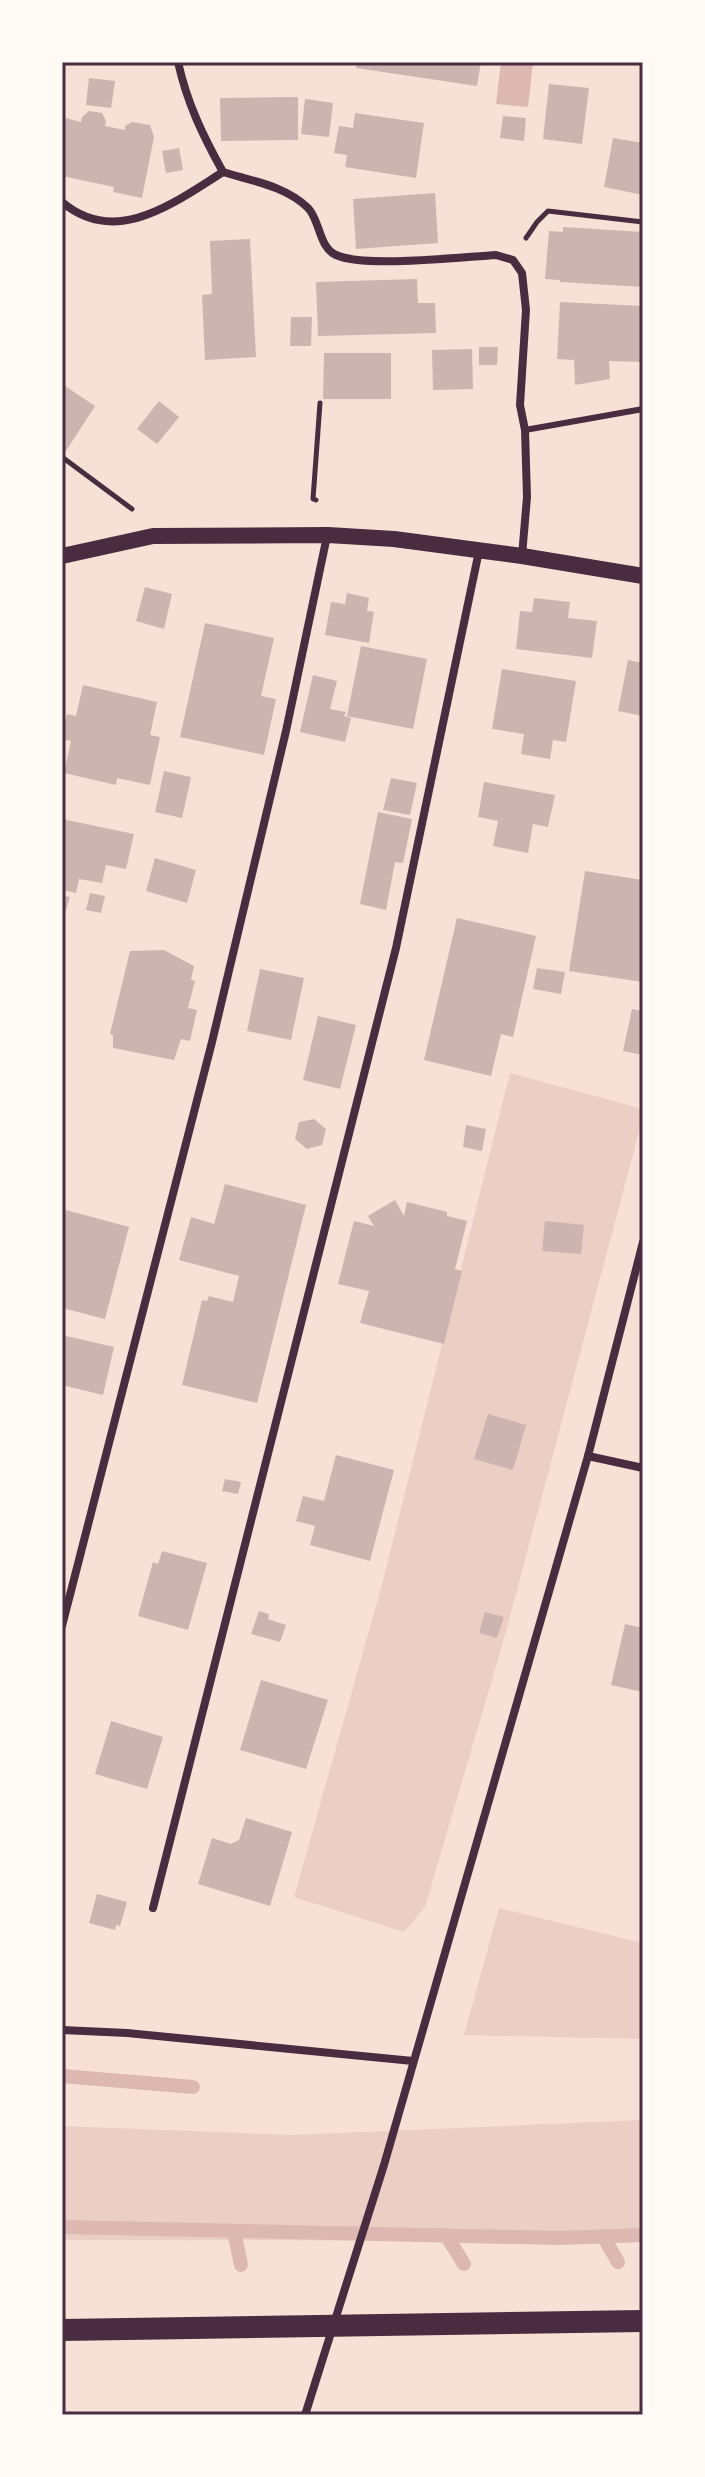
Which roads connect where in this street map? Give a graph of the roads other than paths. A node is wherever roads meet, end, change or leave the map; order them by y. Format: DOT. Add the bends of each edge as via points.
graph roads {
  1 [pos="178,62"];
  2 [pos="223,172"];
  3 [pos="62,202"];
  4 [pos="643,409"];
  5 [pos="525,430"];
  6 [pos="328,535"];
  7 [pos="479,551"];
  8 [pos="62,556"];
  9 [pos="522,556"];
  10 [pos="643,576"];
  11 [pos="643,1242"];
  12 [pos="588,1456"];
  13 [pos="643,1468"];
  14 [pos="62,1626"];
  15 [pos="153,1908"];
  16 [pos="62,2030"];
  17 [pos="413,2061"];
  18 [pos="643,2321"];
  19 [pos="62,2330"];
  20 [pos="305,2415"];
  1 -- 2 [label="street" via="198,127"];
  2 -- 3 [label="street" via="170,206 140,218 104,223"];
  2 -- 5 [label="street" via="288,193 310,210 336,256 368,260 496,255 513,260 522,273 526,310 520,405"];
  4 -- 5 [label="lane"];
  5 -- 9 [label="street"];
  6 -- 7 [label="main road"];
  6 -- 8 [label="main road" via="153,536"];
  6 -- 14 [label="street" via="216,1027"];
  7 -- 9 [label="main road"];
  7 -- 15 [label="street" via="396,948"];
  9 -- 10 [label="main road"];
  11 -- 12 [label="street"];
  12 -- 13 [label="street"];
  12 -- 17 [label="street"];
  16 -- 17 [label="street"];
  17 -- 20 [label="street"];
  18 -- 19 [label="highway"];
}
